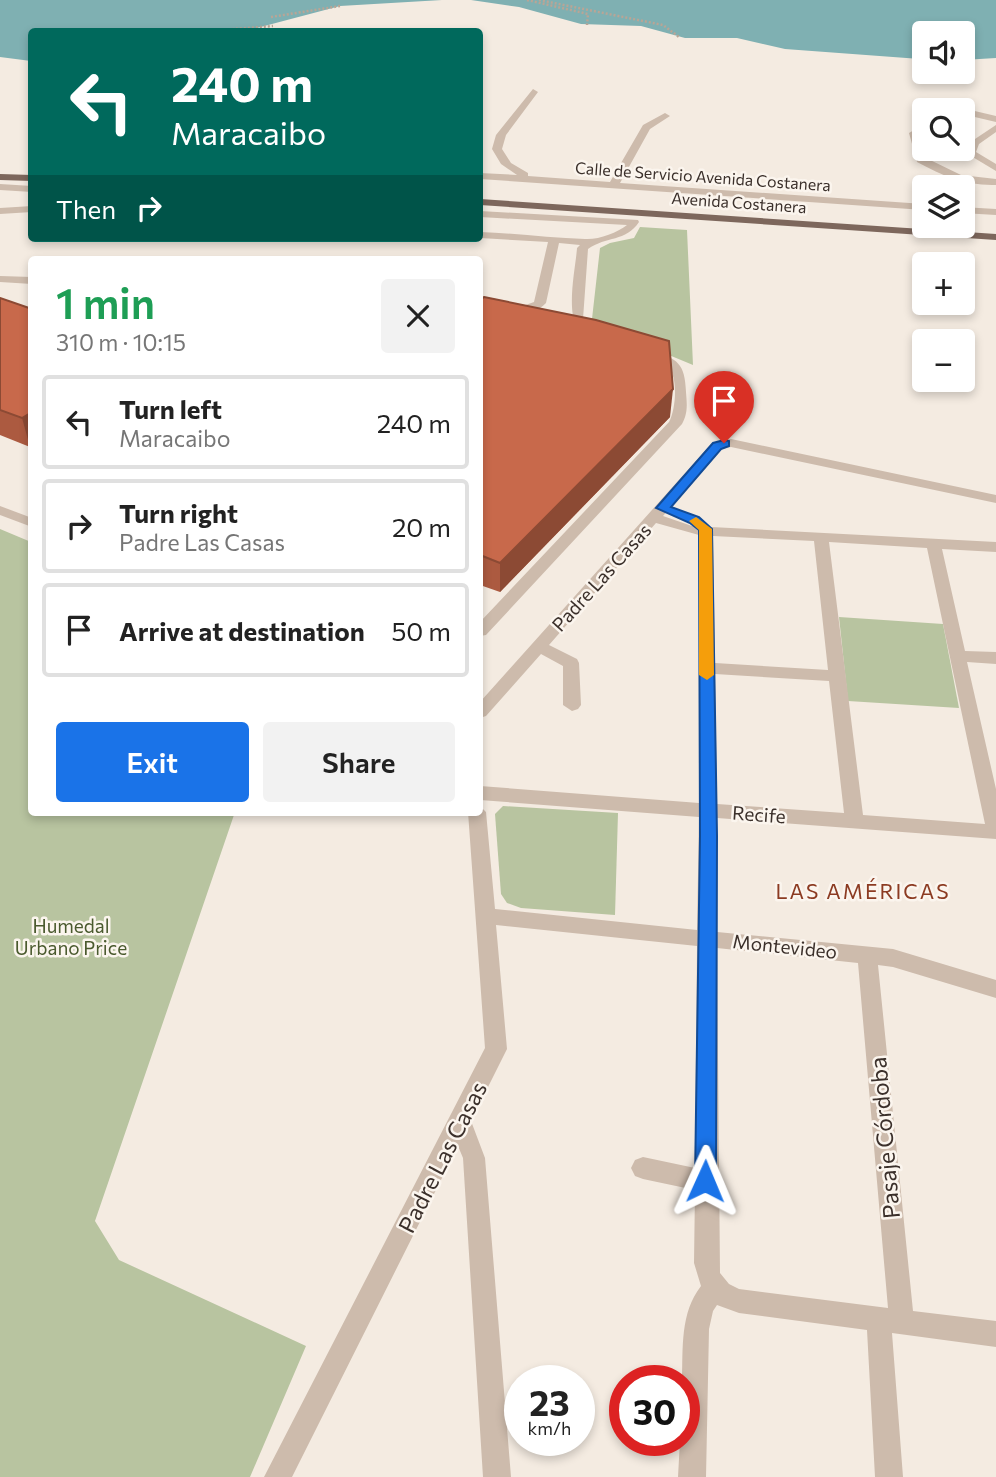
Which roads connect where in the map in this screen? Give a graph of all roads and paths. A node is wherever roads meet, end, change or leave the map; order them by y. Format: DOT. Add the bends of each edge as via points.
graph roads {
  1 [pos="527,0"];
  2 [pos="540,0"];
  3 [pos="340,6"];
  4 [pos="271,16"];
  5 [pos="587,25"];
  6 [pos="273,26"];
  7 [pos="247,28"];
  8 [pos="679,37"];
  9 [pos="533,92"];
  10 [pos="975,114"];
  11 [pos="665,116"];
  12 [pos="996,119"];
  13 [pos="996,128"];
  14 [pos="923,161"];
  15 [pos="0,166"];
  16 [pos="28,167"];
  17 [pos="996,168"];
  18 [pos="483,176"];
  19 [pos="0,177"];
  20 [pos="28,178"];
  21 [pos="554,181"];
  22 [pos="996,182"];
  23 [pos="613,185"];
  24 [pos="0,187"];
  25 [pos="28,189"];
  26 [pos="483,191"];
  27 [pos="533,193"];
  28 [pos="668,201"];
  29 [pos="483,202"];
  30 [pos="912,206"];
  31 [pos="28,209"];
  32 [pos="0,211"];
  33 [pos="975,211"];
  34 [pos="996,212"];
  35 [pos="483,214"];
  36 [pos="842,214"];
  37 [pos="634,222"];
  38 [pos="975,223"];
  39 [pos="996,225"];
  40 [pos="483,234"];
  41 [pos="554,238"];
  42 [pos="996,239"];
  43 [pos="587,243"];
  44 [pos="0,279"];
  45 [pos="28,281"];
  46 [pos="483,307"];
  47 [pos="606,338"];
  48 [pos="641,351"];
  49 [pos="996,499"];
  50 [pos="0,510"];
  51 [pos="658,513"];
  52 [pos="28,521"];
  53 [pos="705,529"];
  54 [pos="821,536"];
  55 [pos="995,542"];
  56 [pos="933,543"];
  57 [pos="483,628"];
  58 [pos="539,646"];
  59 [pos="958,656"];
  60 [pos="996,659"];
  61 [pos="707,668"];
  62 [pos="837,676"];
  63 [pos="572,705"];
  64 [pos="483,709"];
  65 [pos="483,793"];
  66 [pos="708,810"];
  67 [pos="477,816"];
  68 [pos="854,821"];
  69 [pos="996,832"];
  70 [pos="486,916"];
  71 [pos="708,939"];
  72 [pos="867,954"];
  73 [pos="996,989"];
  74 [pos="460,1121"];
  75 [pos="643,1168"];
  76 [pos="705,1181"];
  77 [pos="715,1288"];
  78 [pos="890,1321"];
  79 [pos="996,1334"];
  80 [pos="278,1477"];
  81 [pos="497,1477"];
  82 [pos="692,1477"];
  83 [pos="890,1477"];
  1 -- 5 [label="path" via="588,14"];
  2 -- 8 [label="path" via="663,24"];
  3 -- 4 [label="path"];
  6 -- 7 [label="path"];
  9 -- 21 [label="street" via="501,135 497,149 510,169"];
  10 -- 12 [label="street"];
  11 -- 23 [label="street" via="646,127"];
  13 -- 17 [label="street" via="975,143 971,153"];
  14 -- 22 [label="street" via="954,178"];
  15 -- 16 [label="main road"];
  18 -- 21 [label="street, Calle de Servicio Avenida Costanera"];
  19 -- 20 [label="main road"];
  21 -- 23 [label="street, Calle de Servicio Avenida Costanera"];
  23 -- 30 [label="street, Calle de Servicio Avenida Costanera"];
  24 -- 25 [label="street"];
  26 -- 27 [label="main road"];
  28 -- 36 [label="main road, Avenida Costanera"];
  29 -- 42 [label="main road, Avenida Costanera"];
  31 -- 32 [label="street"];
  33 -- 34 [label="street"];
  35 -- 37 [label="street"];
  37 -- 42 [label="main road"];
  37 -- 43 [label="street" via="624,234"];
  38 -- 39 [label="main road"];
  40 -- 41 [label="street"];
  41 -- 43 [label="street"];
  41 -- 46 [label="street" via="536,308"];
  43 -- 47 [label="street" via="577,319 582,327"];
  44 -- 45 [label="street"];
  48 -- 57 [label="street" via="677,368 681,413 675,424"];
  49 -- 51 [label="street, Padre Las Casas" via="724,443"];
  50 -- 52 [label="street"];
  51 -- 53 [label="street" via="691,530"];
  51 -- 58 [label="street, Padre Las Casas"];
  53 -- 54 [label="street"];
  53 -- 61 [label="street"];
  54 -- 56 [label="street"];
  54 -- 62 [label="street"];
  55 -- 56 [label="street"];
  56 -- 59 [label="street"];
  58 -- 63 [label="street" via="571,663"];
  58 -- 64 [label="street, Padre Las Casas"];
  59 -- 60 [label="street"];
  59 -- 69 [label="street"];
  61 -- 62 [label="street"];
  61 -- 66 [label="street"];
  62 -- 68 [label="street"];
  65 -- 66 [label="street, Recife"];
  66 -- 68 [label="street, Recife"];
  66 -- 71 [label="street"];
  67 -- 70 [label="street, Padre Las Casas"];
  68 -- 69 [label="street, Recife"];
  70 -- 71 [label="street, Montevideo"];
  70 -- 74 [label="street, Padre Las Casas" via="496,1049"];
  71 -- 72 [label="street, Montevideo"];
  71 -- 76 [label="street"];
  72 -- 73 [label="street, Montevideo"];
  72 -- 78 [label="street, Pasaje Córdoba"];
  74 -- 80 [label="street, Padre Las Casas"];
  74 -- 81 [label="street" via="474,1158"];
  75 -- 76 [label="street"];
  76 -- 77 [label="street" via="706,1263"];
  77 -- 78 [label="street" via="739,1301"];
  77 -- 82 [label="street" via="702,1304 696,1329"];
  78 -- 79 [label="street"];
  78 -- 83 [label="street, Pasaje Córdoba"];
}
